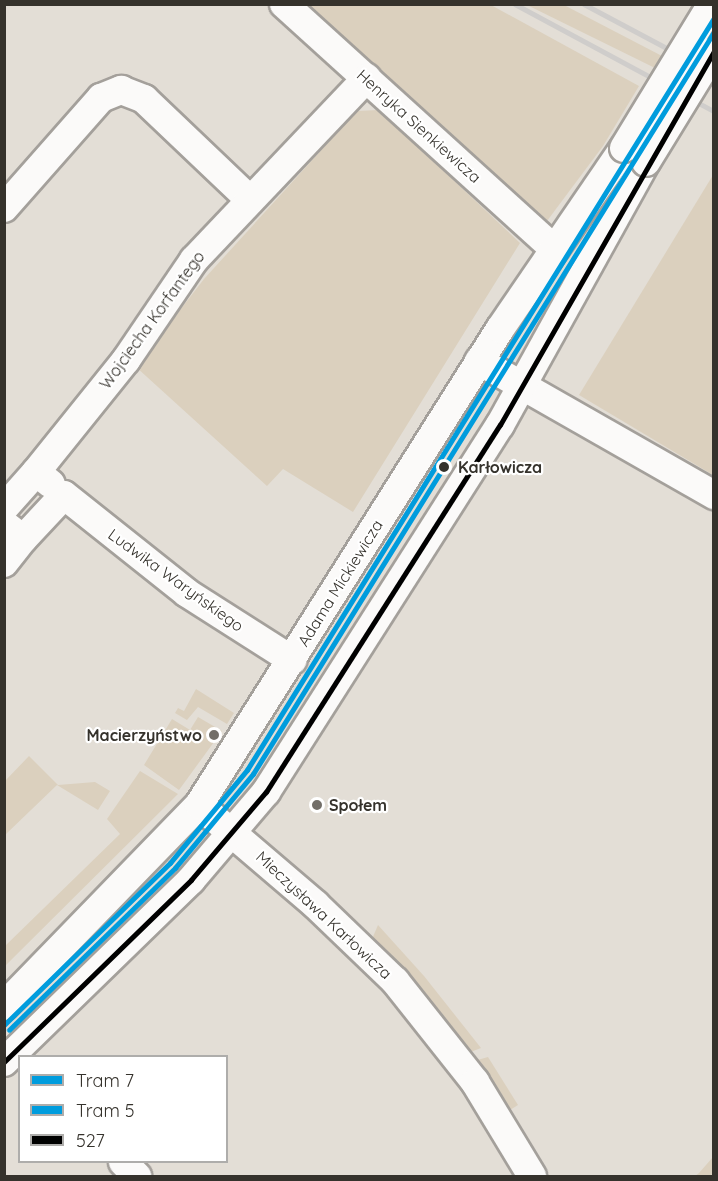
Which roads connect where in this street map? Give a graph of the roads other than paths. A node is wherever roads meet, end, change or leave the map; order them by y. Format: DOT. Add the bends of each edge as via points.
graph roads {
  1 [pos="284,4"];
  2 [pos="712,4"];
  3 [pos="714,51"];
  4 [pos="367,78"];
  5 [pos="635,155"];
  6 [pos="250,200"];
  7 [pos="4,208"];
  8 [pos="554,249"];
  9 [pos="479,361"];
  10 [pos="523,386"];
  11 [pos="36,472"];
  12 [pos="64,495"];
  13 [pos="714,495"];
  14 [pos="4,508"];
  15 [pos="14,532"];
  16 [pos="4,563"];
  17 [pos="292,660"];
  18 [pos="199,805"];
  19 [pos="235,834"];
  20 [pos="4,1006"];
  21 [pos="15,1056"];
  22 [pos="125,1163"];
  23 [pos="137,1176"];
  24 [pos="532,1176"];
  1 -- 4 [label="street, Henryka Sienkiewicza"];
  2 -- 5 [label="street, Adama Mickiewicza, bridge"];
  3 -- 5 [label="street, Adama Mickiewicza, bridge"];
  4 -- 6 [label="street, Wojciecha Korfantego"];
  4 -- 8 [label="street, Henryka Sienkiewicza"];
  5 -- 8 [label="street, Adama Mickiewicza"];
  5 -- 10 [label="street, Adama Mickiewicza"];
  6 -- 7 [label="street" via="138,94 121,90 101,98"];
  6 -- 11 [label="street, Wojciecha Korfantego" via="194,260 126,360"];
  8 -- 9 [label="street, Adama Mickiewicza"];
  9 -- 10 [label="street"];
  9 -- 17 [label="street, Adama Mickiewicza"];
  10 -- 13 [label="street"];
  10 -- 19 [label="street, Adama Mickiewicza" via="318,718"];
  11 -- 12 [label="street, Ludwika Waryńskiego"];
  11 -- 14 [label="street"];
  12 -- 15 [label="street"];
  12 -- 17 [label="street, Ludwika Waryńskiego" via="187,593"];
  15 -- 16 [label="street"];
  17 -- 18 [label="street, Adama Mickiewicza"];
  18 -- 19 [label="street"];
  18 -- 20 [label="street, Adama Mickiewicza"];
  19 -- 21 [label="street, Adama Mickiewicza"];
  19 -- 24 [label="street, Mieczysława Karłowicza" via="395,981 461,1063"];
  22 -- 23 [label="street"];
}
